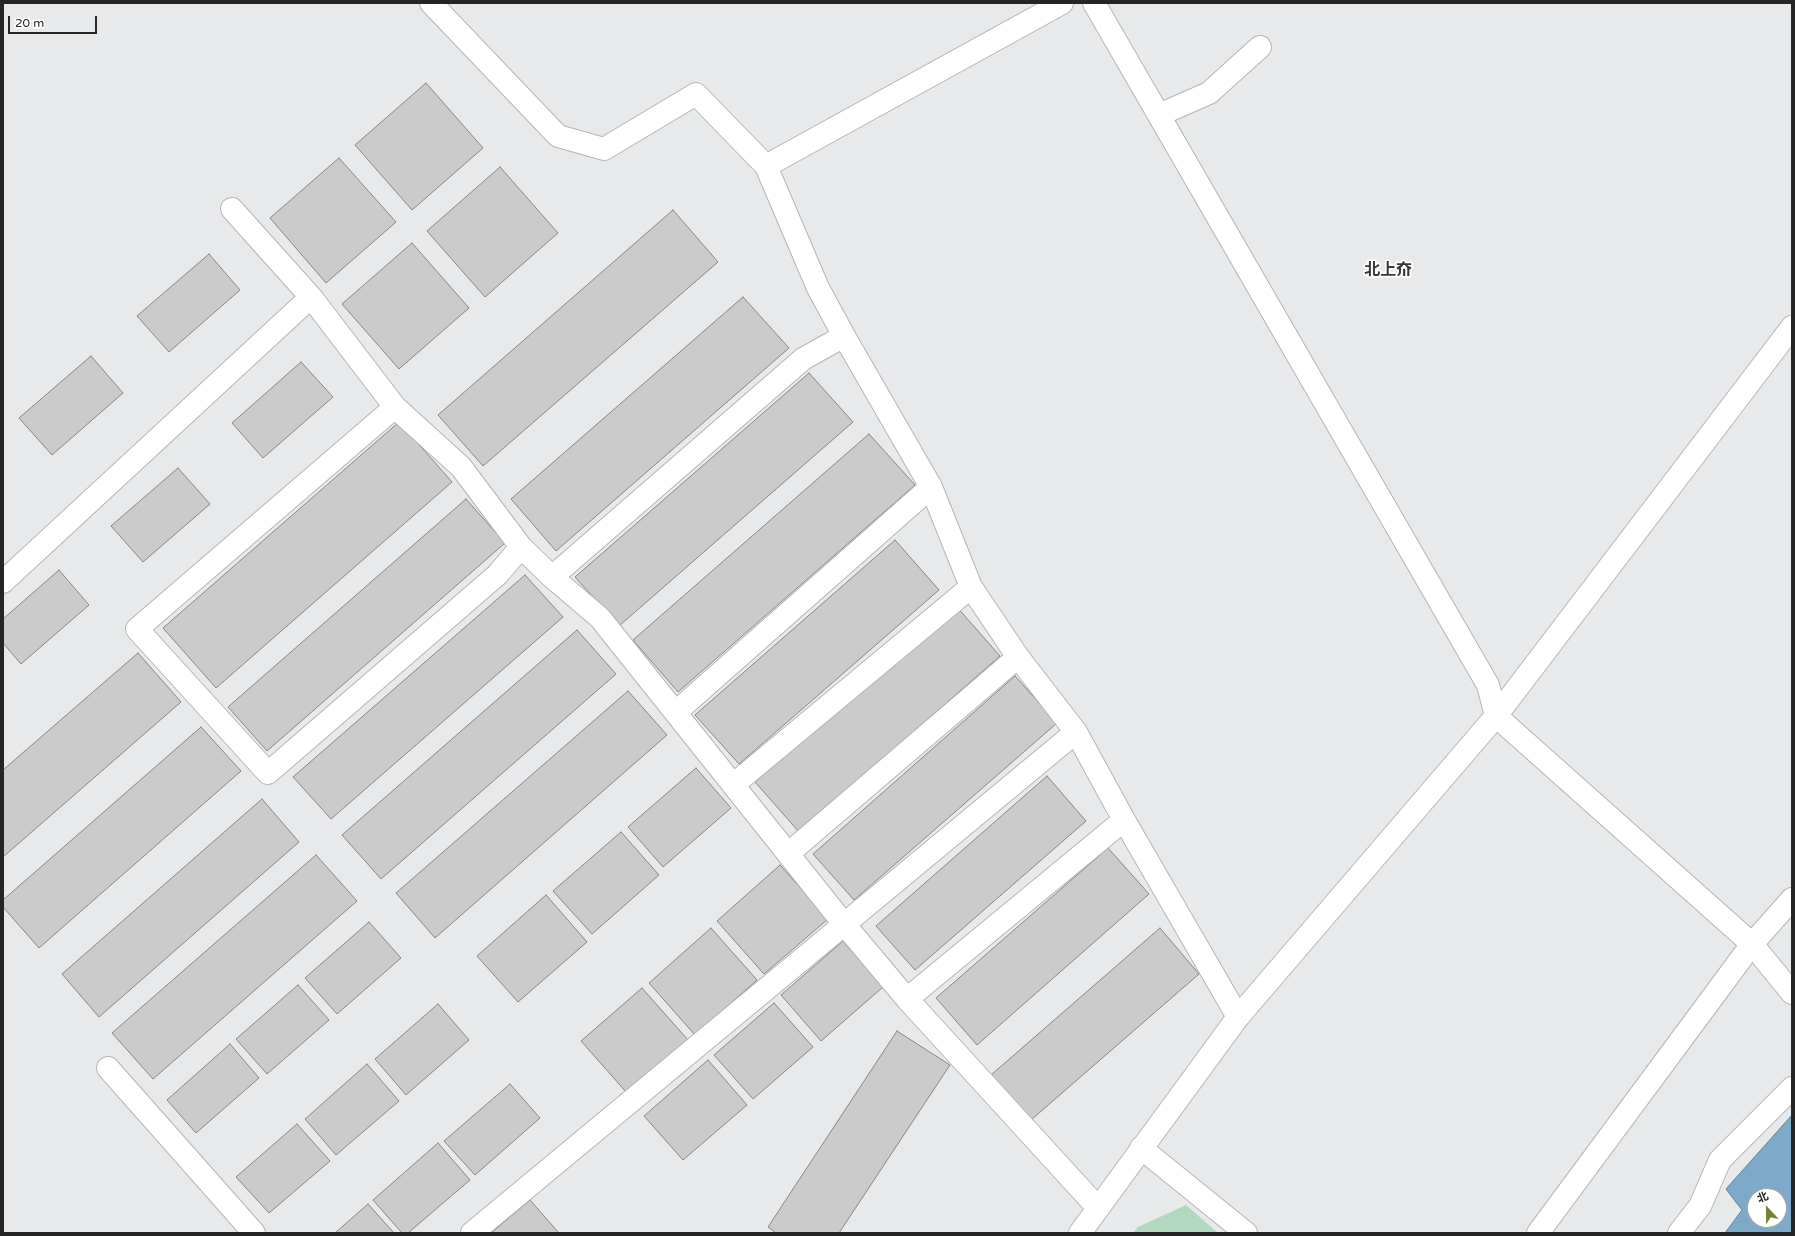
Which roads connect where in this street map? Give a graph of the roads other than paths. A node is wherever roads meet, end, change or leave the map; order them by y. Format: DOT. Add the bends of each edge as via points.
graph roads {
  1 [pos="432,3"];
  2 [pos="1062,3"];
  3 [pos="1094,3"];
  4 [pos="1260,47"];
  5 [pos="1159,115"];
  6 [pos="766,166"];
  7 [pos="232,209"];
  8 [pos="311,297"];
  9 [pos="1792,327"];
  10 [pos="844,336"];
  11 [pos="395,407"];
  12 [pos="931,487"];
  13 [pos="521,547"];
  14 [pos="552,577"];
  15 [pos="3,582"];
  16 [pos="971,587"];
  17 [pos="1018,656"];
  18 [pos="676,712"];
  19 [pos="1496,716"];
  20 [pos="1076,732"];
  21 [pos="733,785"];
  22 [pos="1124,820"];
  23 [pos="789,853"];
  24 [pos="1792,898"];
  25 [pos="844,924"];
  26 [pos="1752,944"];
  27 [pos="1792,993"];
  28 [pos="907,999"];
  29 [pos="1238,1017"];
  30 [pos="108,1068"];
  31 [pos="1792,1088"];
  32 [pos="1141,1148"];
  33 [pos="1098,1208"];
  34 [pos="254,1233"];
  35 [pos="472,1233"];
  36 [pos="1080,1233"];
  37 [pos="1246,1233"];
  38 [pos="1538,1233"];
  39 [pos="1679,1233"];
  1 -- 6 [label="street" via="558,136 604,149 696,94"];
  2 -- 6 [label="street"];
  3 -- 5 [label="street"];
  4 -- 5 [label="street" via="1210,93"];
  5 -- 19 [label="street" via="1488,685"];
  6 -- 10 [label="street" via="818,288"];
  7 -- 8 [label="street"];
  8 -- 11 [label="street"];
  8 -- 15 [label="street"];
  9 -- 19 [label="street"];
  10 -- 12 [label="street"];
  10 -- 14 [label="street" via="803,359"];
  11 -- 13 [label="street" via="461,467"];
  11 -- 13 [label="street" via="137,629 268,773 497,575"];
  12 -- 16 [label="street"];
  12 -- 18 [label="street"];
  13 -- 14 [label="street"];
  14 -- 18 [label="street" via="600,618"];
  16 -- 17 [label="street"];
  16 -- 21 [label="street"];
  17 -- 20 [label="street"];
  17 -- 23 [label="street"];
  18 -- 21 [label="street"];
  19 -- 26 [label="street"];
  19 -- 29 [label="street"];
  20 -- 22 [label="street"];
  20 -- 25 [label="street"];
  21 -- 23 [label="street"];
  22 -- 28 [label="street"];
  22 -- 29 [label="street"];
  23 -- 25 [label="street"];
  24 -- 26 [label="street"];
  25 -- 28 [label="street"];
  25 -- 35 [label="street"];
  26 -- 27 [label="street"];
  26 -- 38 [label="street"];
  28 -- 33 [label="street"];
  29 -- 32 [label="street"];
  30 -- 34 [label="street"];
  31 -- 39 [label="street" via="1720,1160 1700,1206"];
  32 -- 33 [label="street"];
  32 -- 37 [label="street"];
  33 -- 36 [label="street"];
}
